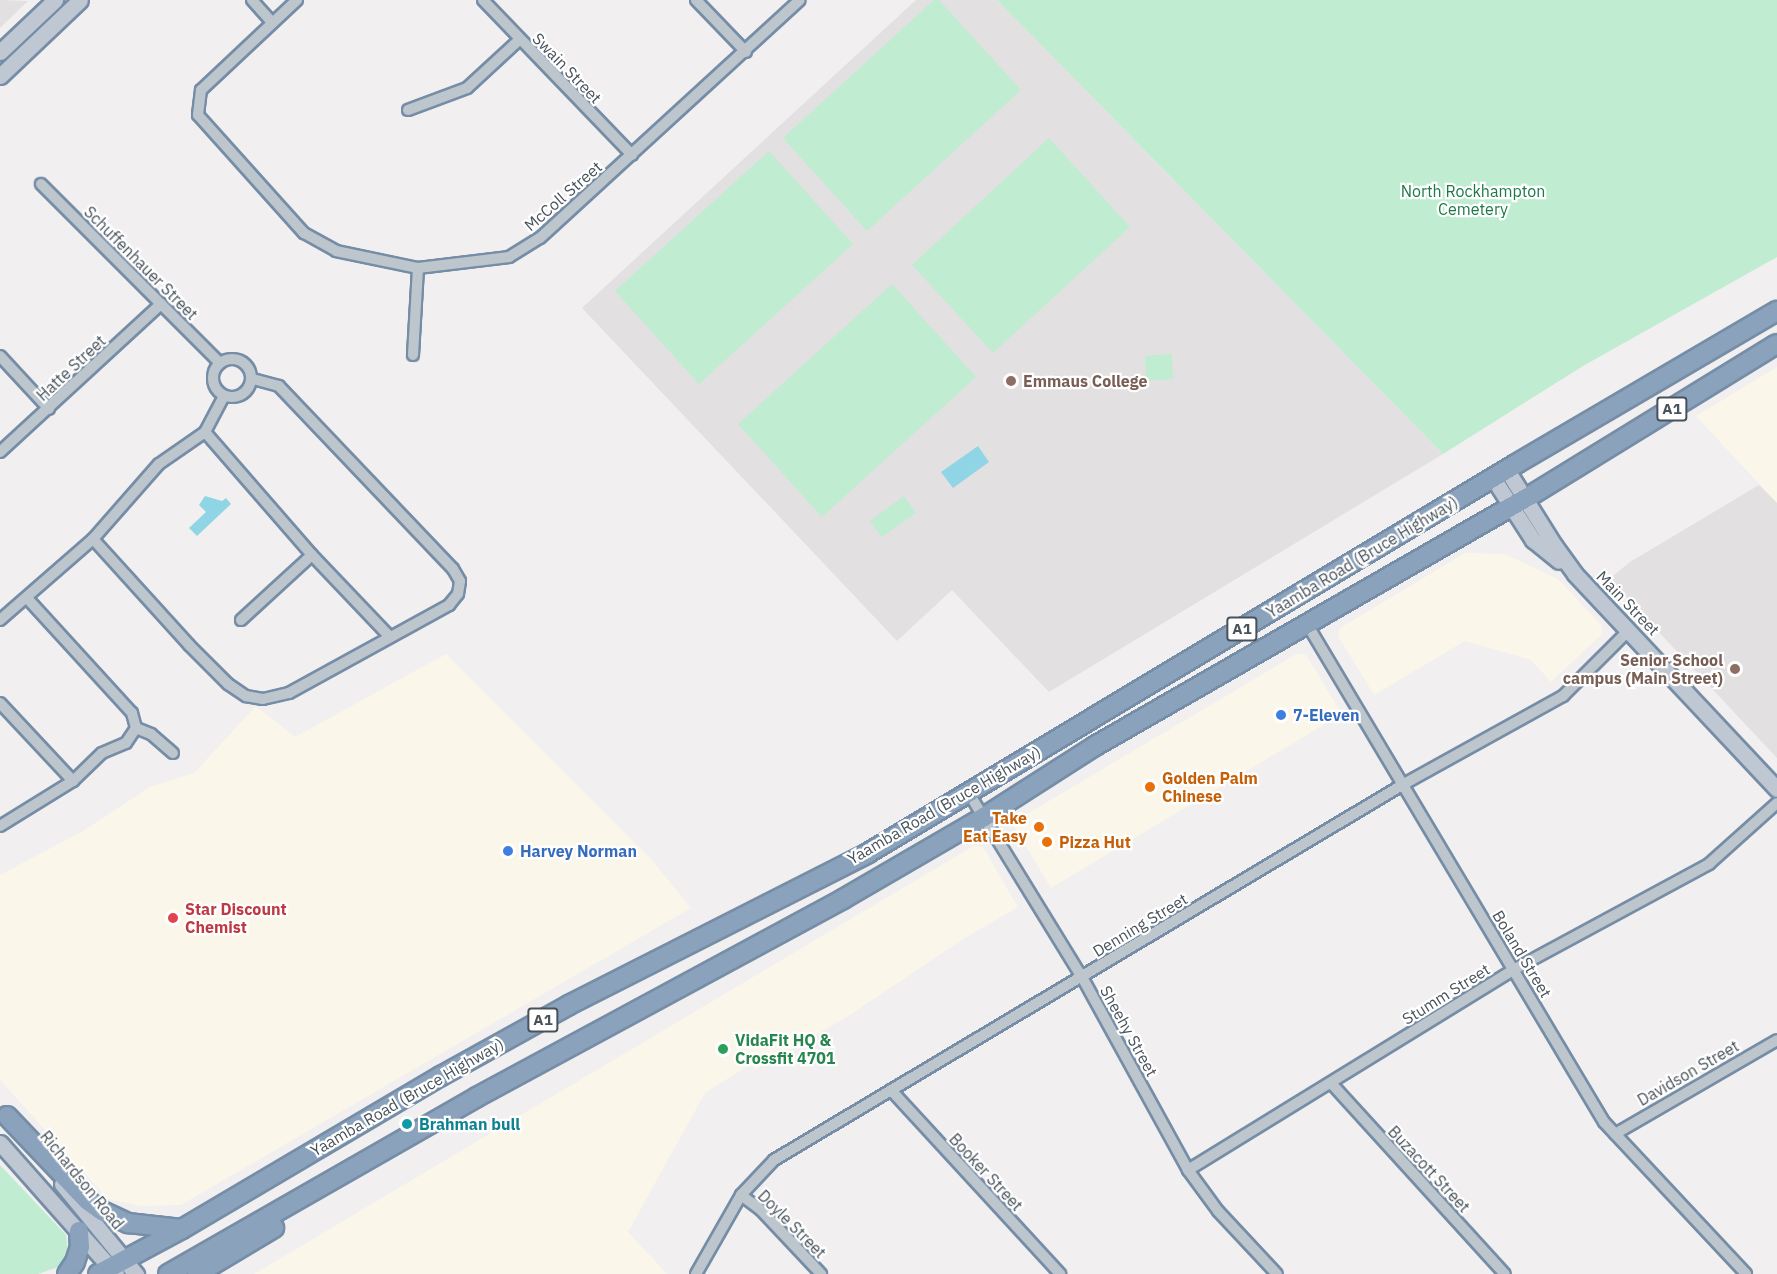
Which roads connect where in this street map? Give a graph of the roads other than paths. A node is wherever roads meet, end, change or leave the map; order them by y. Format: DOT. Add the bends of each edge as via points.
graph roads {
  1 [pos="55,0"];
  2 [pos="80,0"];
  3 [pos="252,0"];
  4 [pos="297,0"];
  5 [pos="483,0"];
  6 [pos="696,0"];
  7 [pos="800,0"];
  8 [pos="272,22"];
  9 [pos="519,40"];
  10 [pos="0,52"];
  11 [pos="746,52"];
  12 [pos="0,76"];
  13 [pos="408,110"];
  14 [pos="632,155"];
  15 [pos="41,184"];
  16 [pos="418,268"];
  17 [pos="161,304"];
  18 [pos="1777,311"];
  19 [pos="1777,344"];
  20 [pos="413,355"];
  21 [pos="0,356"];
  22 [pos="220,363"];
  23 [pos="252,379"];
  24 [pos="224,396"];
  25 [pos="49,409"];
  26 [pos="205,432"];
  27 [pos="0,452"];
  28 [pos="1500,474"];
  29 [pos="1518,503"];
  30 [pos="93,539"];
  31 [pos="312,555"];
  32 [pos="27,598"];
  33 [pos="0,620"];
  34 [pos="241,620"];
  35 [pos="1307,624"];
  36 [pos="1629,630"];
  37 [pos="390,637"];
  38 [pos="0,703"];
  39 [pos="136,729"];
  40 [pos="173,753"];
  41 [pos="73,781"];
  42 [pos="1404,784"];
  43 [pos="1777,789"];
  44 [pos="968,792"];
  45 [pos="1777,803"];
  46 [pos="984,816"];
  47 [pos="0,826"];
  48 [pos="1514,970"];
  49 [pos="1082,977"];
  50 [pos="1777,1040"];
  51 [pos="1331,1083"];
  52 [pos="891,1090"];
  53 [pos="3,1113"];
  54 [pos="1615,1134"];
  55 [pos="0,1143"];
  56 [pos="1188,1170"];
  57 [pos="741,1195"];
  58 [pos="298,1201"];
  59 [pos="182,1229"];
  60 [pos="79,1231"];
  61 [pos="117,1270"];
  62 [pos="67,1274"];
  63 [pos="168,1274"];
  64 [pos="197,1274"];
  65 [pos="696,1274"];
  66 [pos="821,1274"];
  67 [pos="1060,1274"];
  68 [pos="1277,1274"];
  69 [pos="1505,1274"];
  70 [pos="1746,1274"];
  1 -- 10 [label="main road"];
  2 -- 12 [label="main road"];
  3 -- 8 [label="street"];
  4 -- 8 [label="street"];
  5 -- 9 [label="street, Swain Street"];
  6 -- 11 [label="street"];
  7 -- 11 [label="street, McColl Street"];
  8 -- 16 [label="street, McColl Street" via="201,90 198,115 304,233 336,251"];
  9 -- 13 [label="street" via="467,88"];
  9 -- 14 [label="street, Swain Street"];
  11 -- 14 [label="street, McColl Street"];
  14 -- 16 [label="street, McColl Street" via="540,238 509,257"];
  15 -- 17 [label="street, Schuffenhauer Street"];
  16 -- 20 [label="street"];
  17 -- 22 [label="street, Schuffenhauer Street"];
  17 -- 25 [label="street, Hatte Street"];
  18 -- 28 [label="highway, Yaamba Road (Bruce Highway) / A1"];
  19 -- 29 [label="highway, Yaamba Road (Bruce Highway) / A1"];
  21 -- 25 [label="street"];
  22 -- 23 [label="street" via="238,359 248,367"];
  22 -- 24 [label="street" via="212,380"];
  23 -- 24 [label="street" via="243,395"];
  23 -- 37 [label="street" via="279,386 453,569 460,581 458,594 449,605"];
  24 -- 26 [label="street"];
  25 -- 27 [label="street, Hatte Street"];
  26 -- 30 [label="street" via="159,464"];
  26 -- 31 [label="street"];
  28 -- 29 [label="main road, Main Street"];
  28 -- 44 [label="highway, Yaamba Road (Bruce Highway) / A1"];
  29 -- 35 [label="highway, Yaamba Road (Bruce Highway) / A1"];
  29 -- 36 [label="main road, Main Street" via="1575,574"];
  30 -- 32 [label="street"];
  30 -- 37 [label="street" via="189,645 228,684 246,696 276,698 289,693"];
  31 -- 34 [label="street"];
  31 -- 37 [label="street"];
  32 -- 33 [label="street"];
  32 -- 39 [label="street" via="132,713"];
  35 -- 42 [label="street, Boland Street"];
  35 -- 46 [label="highway, Yaamba Road (Bruce Highway) / A1" via="1095,746"];
  36 -- 42 [label="street, Denning Street" via="1563,696"];
  36 -- 43 [label="main road, Main Street"];
  38 -- 41 [label="street"];
  39 -- 40 [label="street" via="151,734"];
  39 -- 41 [label="street" via="126,742 102,753"];
  41 -- 47 [label="street"];
  42 -- 48 [label="street, Boland Street"];
  42 -- 49 [label="street, Denning Street"];
  44 -- 46 [label="street, Sheehy Street"];
  44 -- 59 [label="highway, Yaamba Road (Bruce Highway) / A1" via="867,853 441,1076"];
  45 -- 48 [label="street, Stumm Street" via="1709,864"];
  46 -- 49 [label="street, Sheehy Street"];
  46 -- 58 [label="highway, Yaamba Road (Bruce Highway) / A1" via="843,899 477,1097"];
  48 -- 51 [label="street, Stumm Street"];
  48 -- 54 [label="street, Boland Street"];
  49 -- 52 [label="street, Denning Street"];
  49 -- 56 [label="street, Sheehy Street"];
  50 -- 54 [label="street, Davidson Street"];
  51 -- 56 [label="street, Stumm Street"];
  51 -- 69 [label="street, Buzacott Street"];
  52 -- 57 [label="street, Denning Street" via="774,1160"];
  52 -- 67 [label="street, Booker Street"];
  53 -- 59 [label="highway" via="88,1202 128,1223"];
  53 -- 61 [label="main road, Richardson Road"];
  54 -- 70 [label="street, Boland Street"];
  55 -- 60 [label="main road, Richardson Road"];
  56 -- 68 [label="street, Sheehy Street" via="1218,1211"];
  57 -- 65 [label="street, Denning Street"];
  57 -- 66 [label="street, Doyle Street" via="761,1210"];
  58 -- 63 [label="highway, Yaamba Road (Bruce Highway) / A1"];
  58 -- 64 [label="highway" via="295,1211 274,1228"];
  59 -- 61 [label="highway, Yaamba Road (Bruce Highway) / A1"];
  60 -- 61 [label="main road, Richardson Road"];
  60 -- 62 [label="highway" via="80,1247"];
}
